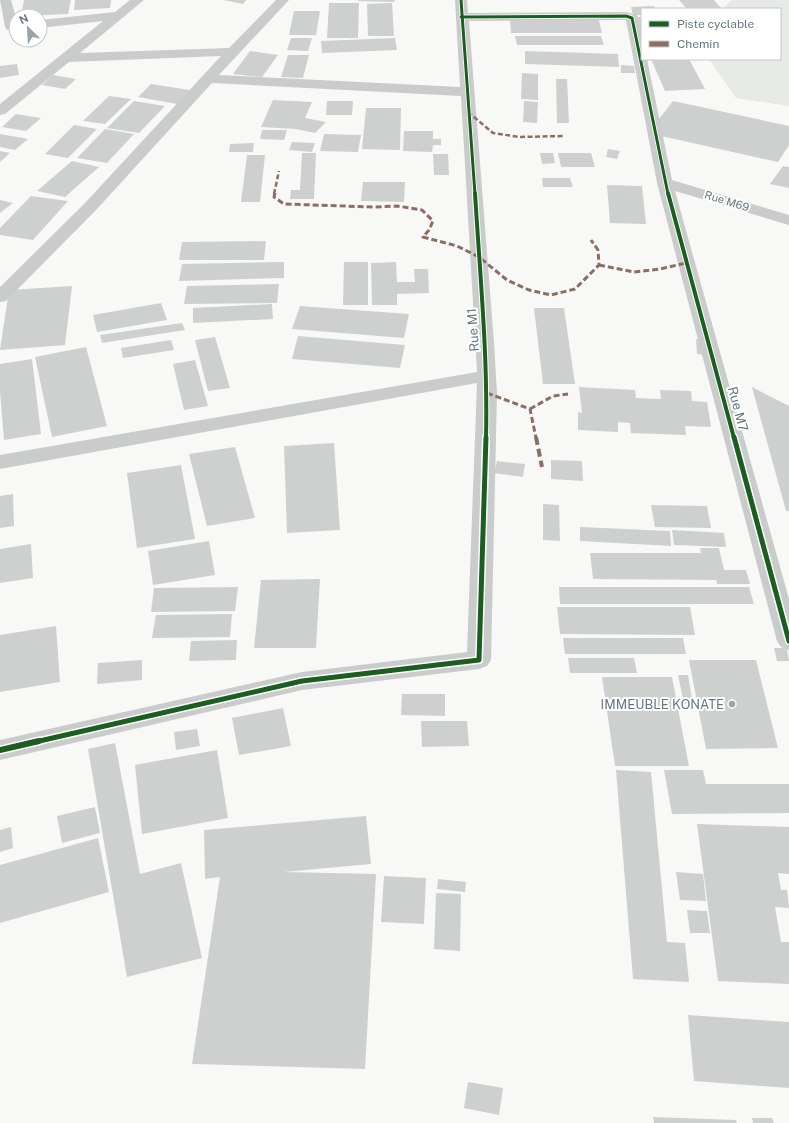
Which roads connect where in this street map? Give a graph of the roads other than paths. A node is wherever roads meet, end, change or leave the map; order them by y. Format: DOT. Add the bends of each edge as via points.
graph roads {
  1 [pos="5,0"];
  2 [pos="138,0"];
  3 [pos="283,0"];
  4 [pos="461,9"];
  5 [pos="8,16"];
  6 [pos="118,16"];
  7 [pos="48,23"];
  8 [pos="232,52"];
  9 [pos="66,58"];
  10 [pos="208,79"];
  11 [pos="467,92"];
  12 [pos="0,111"];
  13 [pos="665,183"];
  14 [pos="789,220"];
  15 [pos="0,297"];
  16 [pos="486,376"];
  17 [pos="0,462"];
  18 [pos="789,641"];
  19 [pos="0,750"];
  1 -- 5 [label="street"];
  2 -- 6 [label="street"];
  3 -- 8 [label="street"];
  4 -- 11 [label="street, Rue M1"];
  4 -- 13 [label="street, Rue M7" via="632,18"];
  6 -- 7 [label="street"];
  6 -- 9 [label="street"];
  8 -- 9 [label="street"];
  8 -- 10 [label="street"];
  9 -- 12 [label="street"];
  10 -- 11 [label="street"];
  10 -- 15 [label="street" via="92,206"];
  11 -- 16 [label="street, Rue M1"];
  13 -- 14 [label="street, Rue M69"];
  13 -- 18 [label="street, Rue M7"];
  16 -- 17 [label="street"];
  16 -- 19 [label="street, Rue M1" via="479,660 302,681"];
}
